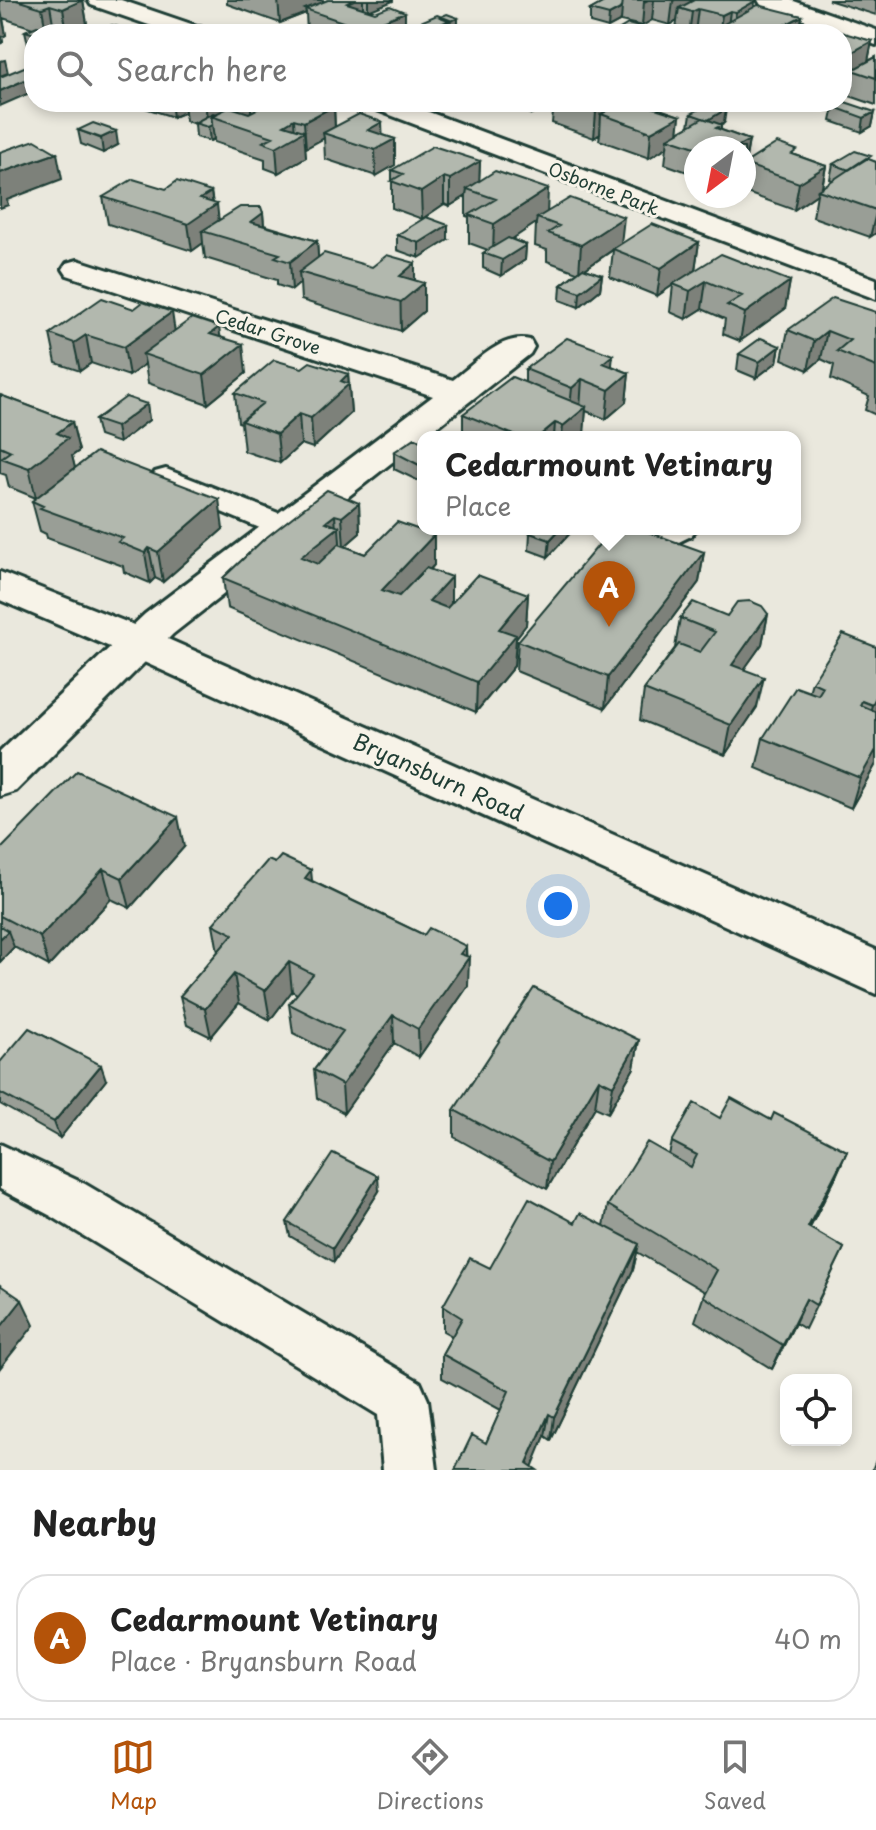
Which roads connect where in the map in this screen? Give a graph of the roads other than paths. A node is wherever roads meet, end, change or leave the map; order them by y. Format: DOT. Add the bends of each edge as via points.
graph roads {
  1 [pos="99,0"];
  2 [pos="769,0"];
  3 [pos="169,24"];
  4 [pos="837,24"];
  5 [pos="852,29"];
  6 [pos="876,38"];
  7 [pos="404,112"];
  8 [pos="78,269"];
  9 [pos="876,290"];
  10 [pos="518,347"];
  11 [pos="458,393"];
  12 [pos="422,431"];
  13 [pos="413,440"];
  14 [pos="166,478"];
  15 [pos="285,527"];
  16 [pos="627,535"];
  17 [pos="670,535"];
  18 [pos="0,585"];
  19 [pos="139,643"];
  20 [pos="0,779"];
  21 [pos="876,973"];
  22 [pos="0,1165"];
  23 [pos="410,1470"];
  1 -- 3 [label="street"];
  2 -- 4 [label="street"];
  5 -- 6 [label="street"];
  7 -- 9 [label="street, Osborne Park"];
  8 -- 11 [label="street, Cedar Grove"];
  10 -- 11 [label="street"];
  11 -- 12 [label="street"];
  13 -- 15 [label="street"];
  14 -- 15 [label="lane"];
  15 -- 19 [label="street"];
  16 -- 17 [label="lane" via="654,544"];
  18 -- 19 [label="street, Bryansburn Road"];
  19 -- 20 [label="street"];
  19 -- 21 [label="street, Bryansburn Road"];
  22 -- 23 [label="lane" via="68,1200 402,1400"];
}
